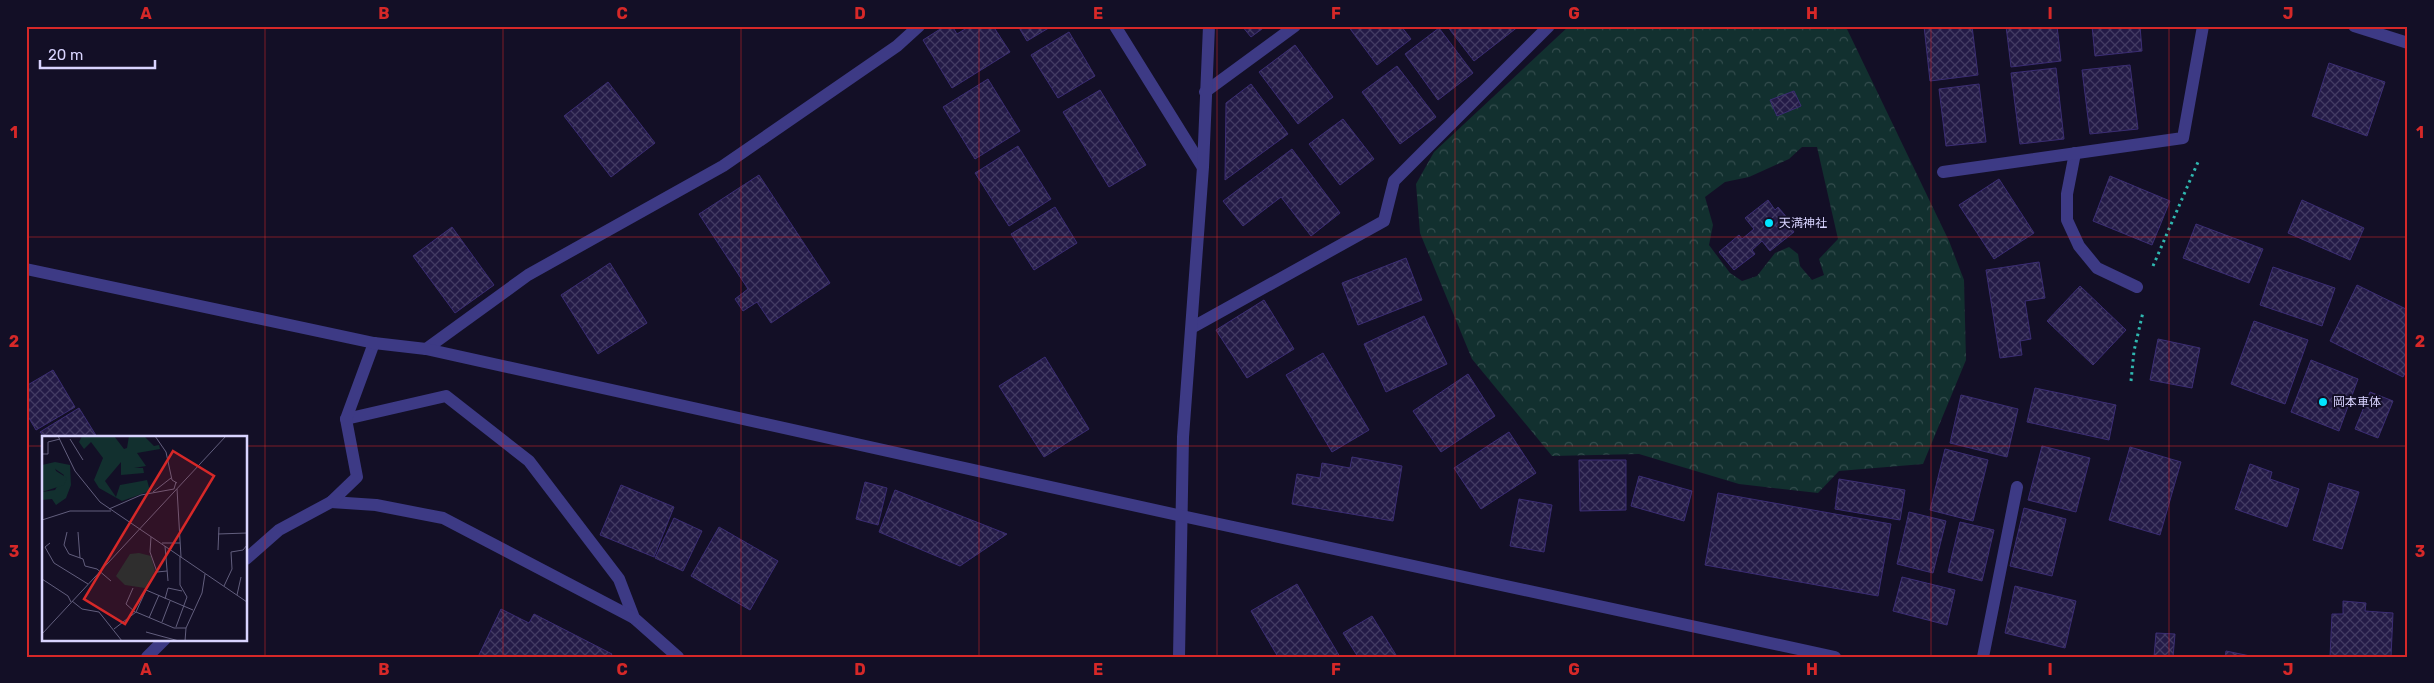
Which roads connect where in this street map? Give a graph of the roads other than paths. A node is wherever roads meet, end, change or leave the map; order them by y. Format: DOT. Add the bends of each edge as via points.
graph roads {
  1 [pos="919,26"];
  2 [pos="1115,26"];
  3 [pos="1209,26"];
  4 [pos="1295,26"];
  5 [pos="1549,26"];
  6 [pos="2203,26"];
  7 [pos="2354,26"];
  8 [pos="2408,43"];
  9 [pos="1205,92"];
  10 [pos="2075,152"];
  11 [pos="1203,167"];
  12 [pos="1943,172"];
  13 [pos="26,269"];
  14 [pos="2137,287"];
  15 [pos="1193,327"];
  16 [pos="374,343"];
  17 [pos="426,349"];
  18 [pos="346,419"];
  19 [pos="2017,487"];
  20 [pos="331,502"];
  21 [pos="1182,516"];
  22 [pos="248,557"];
  23 [pos="634,618"];
  24 [pos="163,640"];
  25 [pos="147,657"];
  26 [pos="678,657"];
  27 [pos="1179,657"];
  28 [pos="1835,657"];
  29 [pos="1982,657"];
  1 -- 17 [label="street" via="897,46 723,166 528,275"];
  2 -- 11 [label="street"];
  3 -- 9 [label="street"];
  4 -- 9 [label="street"];
  5 -- 15 [label="street" via="1394,181 1384,220"];
  6 -- 10 [label="street" via="2183,138"];
  7 -- 8 [label="street"];
  9 -- 11 [label="street"];
  10 -- 12 [label="street"];
  10 -- 14 [label="street" via="2067,220 2079,246 2097,268"];
  11 -- 15 [label="street"];
  13 -- 16 [label="street"];
  15 -- 21 [label="street" via="1183,437"];
  16 -- 17 [label="street"];
  16 -- 18 [label="street"];
  17 -- 21 [label="street"];
  18 -- 20 [label="street" via="357,477"];
  18 -- 23 [label="street" via="446,396 529,461 619,578"];
  19 -- 29 [label="street"];
  20 -- 22 [label="street" via="279,530"];
  20 -- 23 [label="street" via="376,505 443,518"];
  21 -- 27 [label="street"];
  21 -- 28 [label="street"];
  23 -- 26 [label="street"];
  24 -- 25 [label="street"];
}
